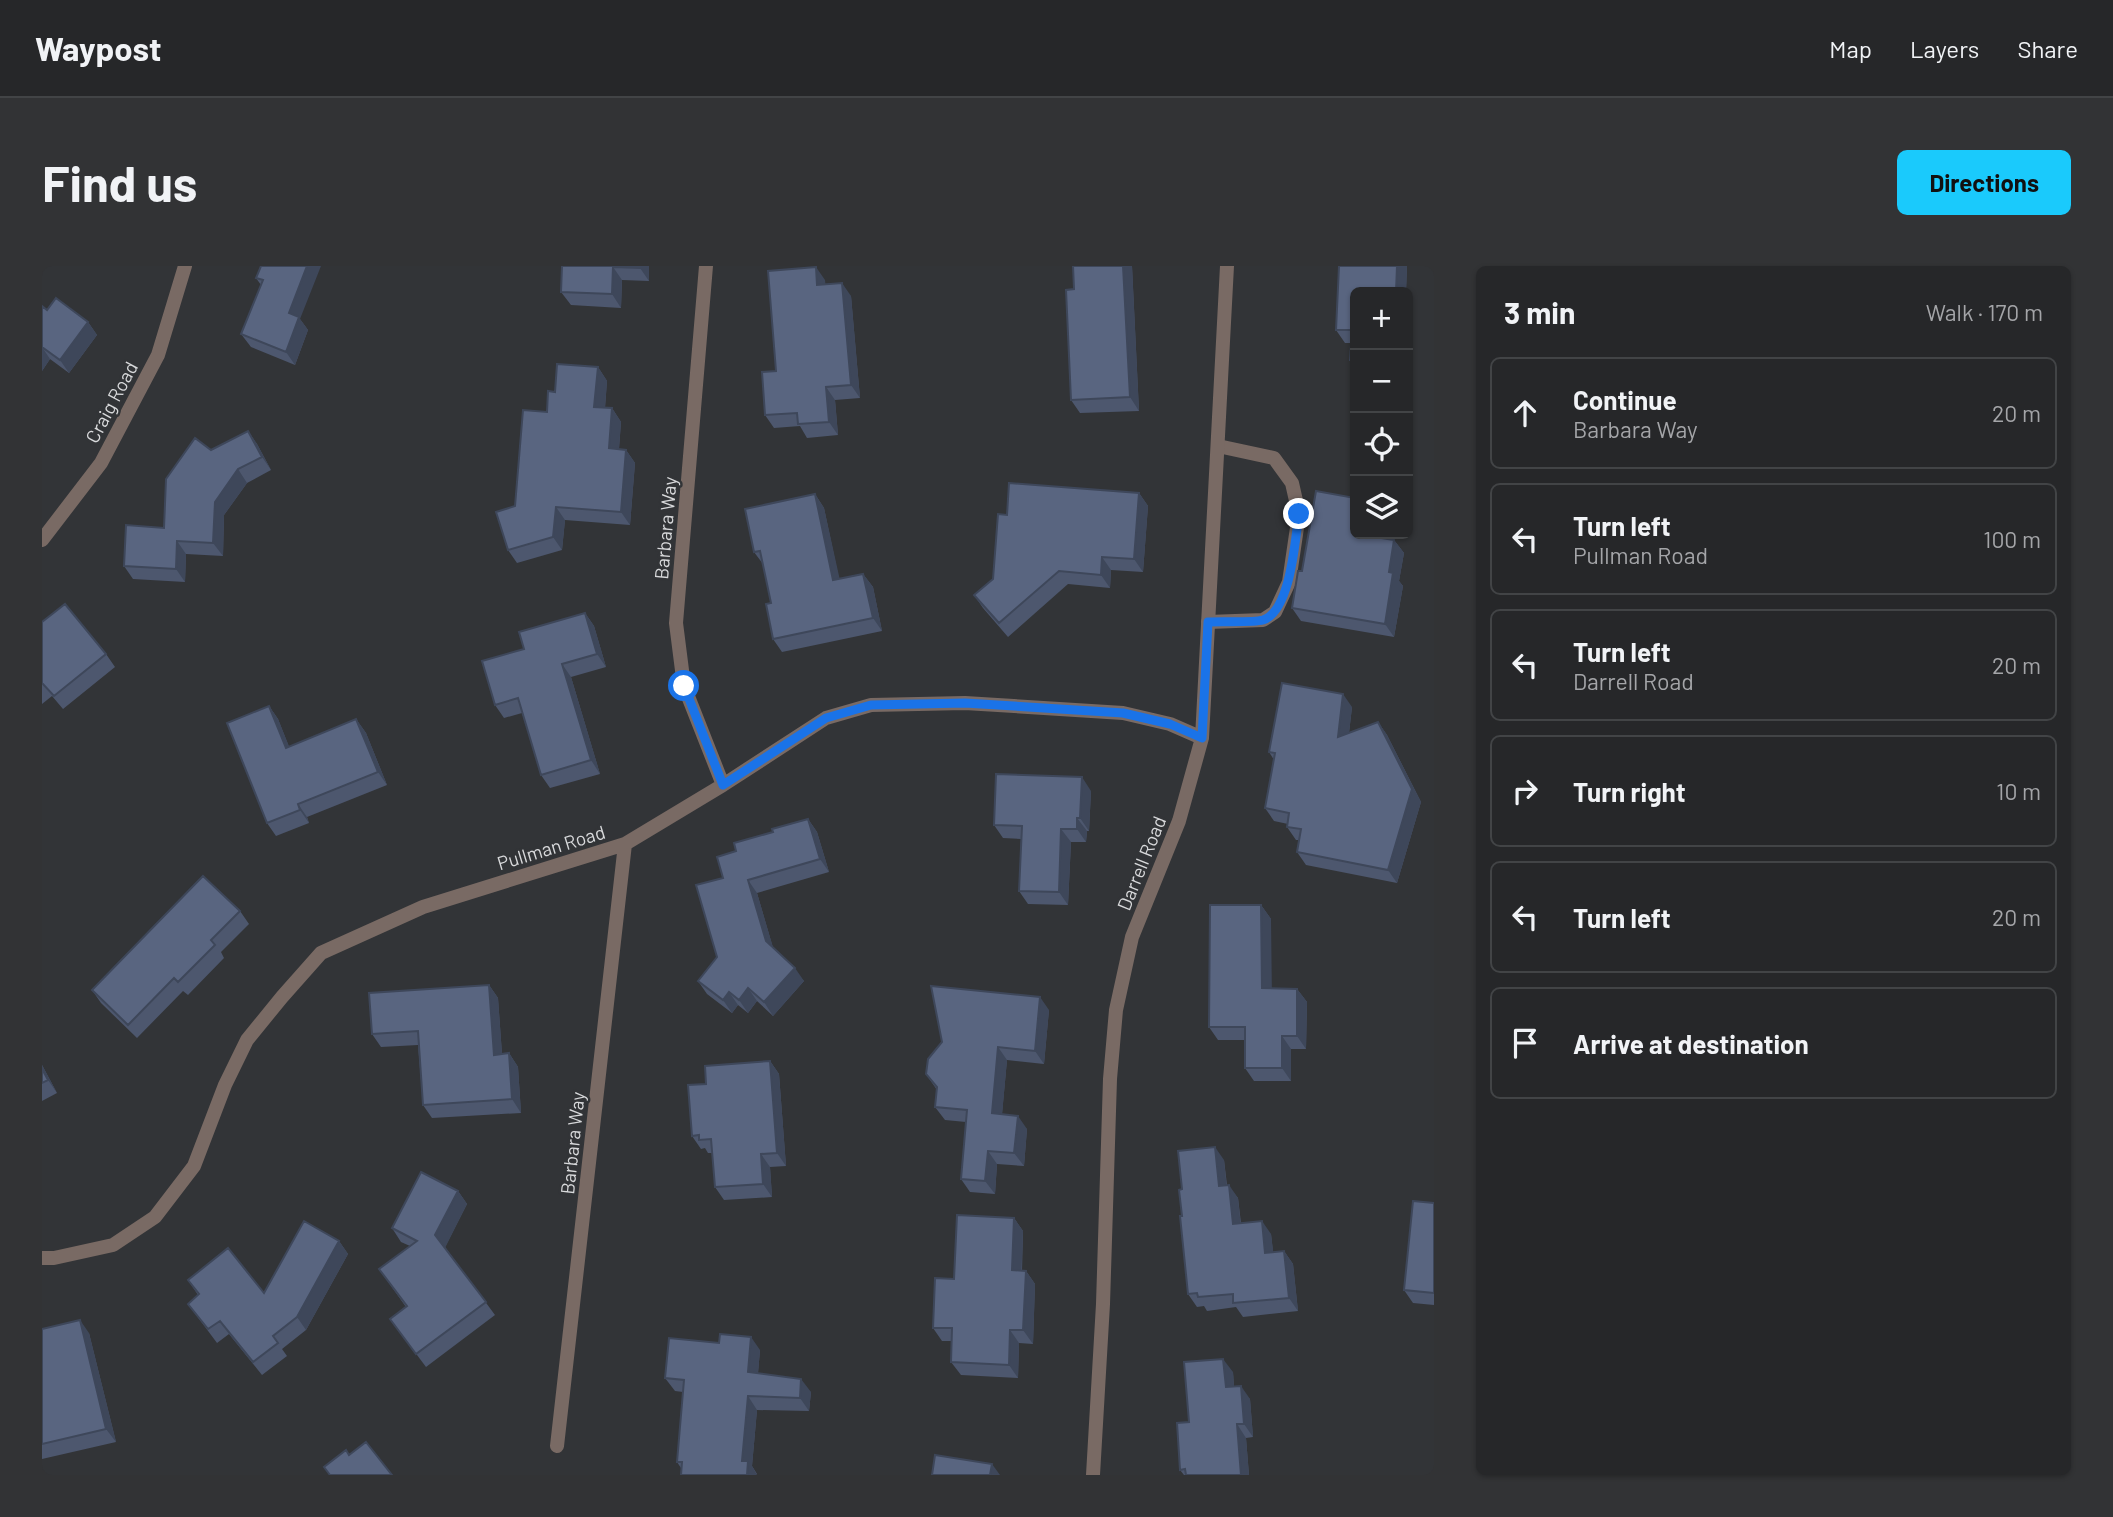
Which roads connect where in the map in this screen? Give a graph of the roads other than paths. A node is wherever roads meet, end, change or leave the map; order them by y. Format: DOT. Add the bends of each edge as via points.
graph roads {
  1 [pos="185,266"];
  2 [pos="706,266"];
  3 [pos="1227,266"];
  4 [pos="1218,446"];
  5 [pos="42,540"];
  6 [pos="1208,622"];
  7 [pos="1202,738"];
  8 [pos="723,785"];
  9 [pos="625,844"];
  10 [pos="42,1258"];
  11 [pos="556,1446"];
  12 [pos="1093,1475"];
  1 -- 5 [label="street, Craig Road" via="158,355 100,463"];
  2 -- 8 [label="street, Barbara Way" via="676,623 684,686"];
  3 -- 4 [label="street, Darrell Road"];
  4 -- 6 [label="street, Darrell Road"];
  4 -- 6 [label="street" via="1274,458 1292,483 1299,514 1289,582 1275,612 1263,620"];
  6 -- 7 [label="street, Darrell Road"];
  7 -- 8 [label="street, Pullman Road" via="1170,724 1123,713 965,703 871,705 826,718"];
  7 -- 12 [label="street, Darrell Road" via="1179,821 1132,936 1116,1010"];
  8 -- 9 [label="street, Pullman Road"];
  9 -- 10 [label="street, Pullman Road" via="423,907 321,953 247,1040 194,1166 155,1217 113,1245"];
  9 -- 11 [label="street, Barbara Way"];
}
